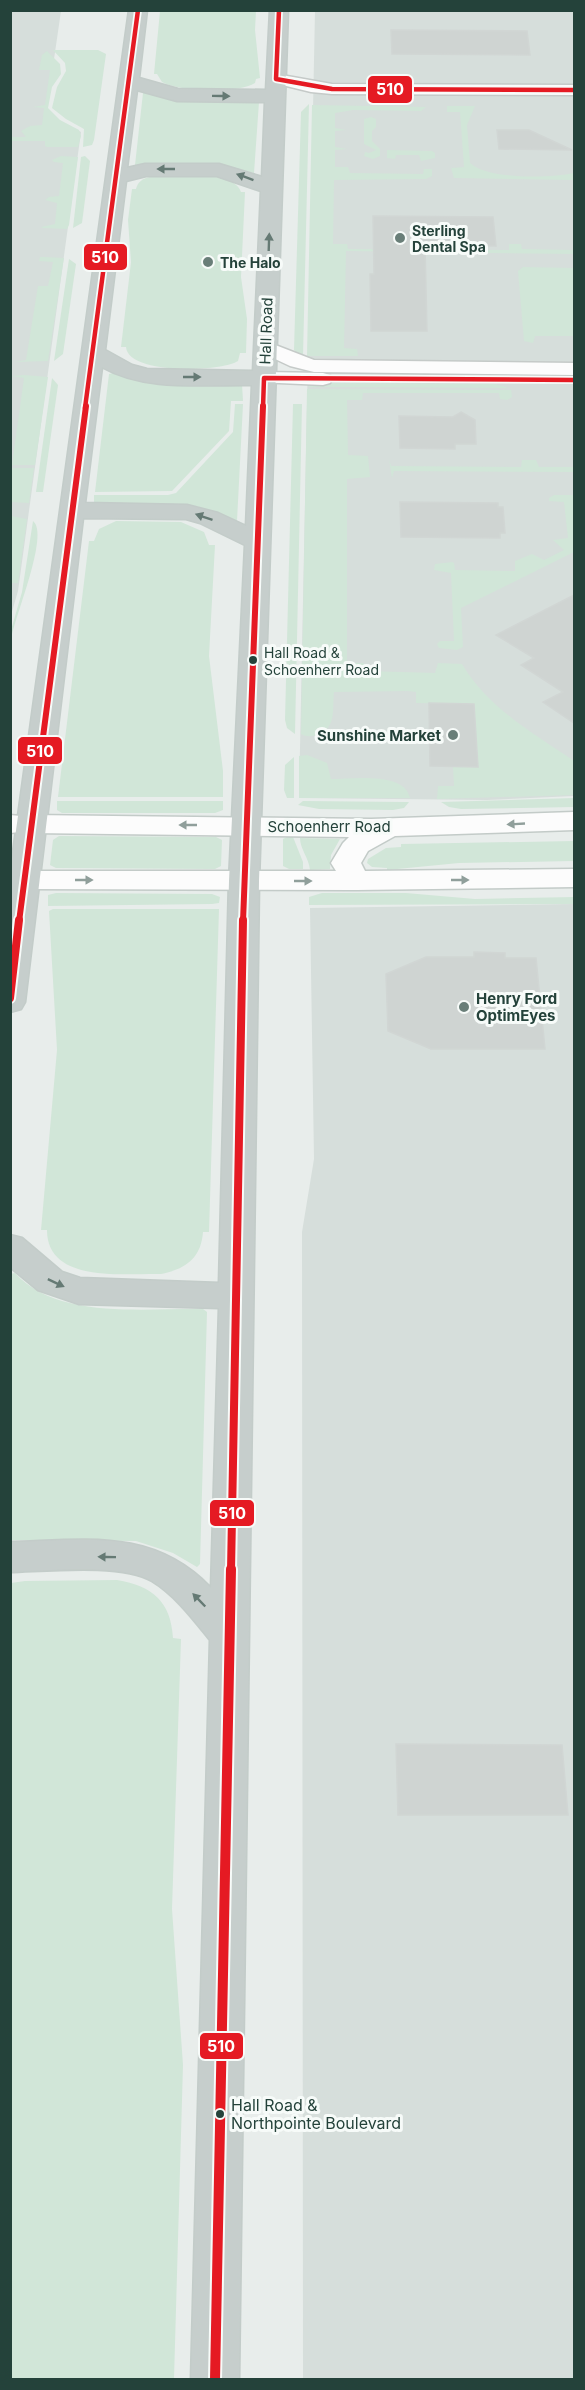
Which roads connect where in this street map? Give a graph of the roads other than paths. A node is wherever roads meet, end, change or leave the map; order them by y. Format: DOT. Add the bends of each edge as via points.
graph roads {
  1 [pos="138,10"];
  2 [pos="279,10"];
  3 [pos="128,81"];
  4 [pos="276,88"];
  5 [pos="574,90"];
  6 [pos="574,98"];
  7 [pos="115,178"];
  8 [pos="271,187"];
  9 [pos="265,347"];
  10 [pos="93,353"];
  11 [pos="574,369"];
  12 [pos="264,378"];
  13 [pos="574,380"];
  14 [pos="72,510"];
  15 [pos="257,541"];
  16 [pos="574,821"];
  17 [pos="21,824"];
  18 [pos="247,826"];
  19 [pos="394,827"];
  20 [pos="574,878"];
  21 [pos="18,880"];
  22 [pos="244,881"];
  23 [pos="356,881"];
  24 [pos="10,1002"];
  25 [pos="10,1247"];
  26 [pos="237,1296"];
  27 [pos="10,1557"];
  28 [pos="230,1636"];
  29 [pos="215,2379"];
  1 -- 3 [label="highway"];
  2 -- 4 [label="highway, Hall Road"];
  3 -- 4 [label="highway, one-way" via="177,95"];
  3 -- 7 [label="highway"];
  4 -- 5 [label="street"];
  4 -- 6 [label="street"];
  4 -- 8 [label="highway, Hall Road"];
  8 -- 7 [label="highway, one-way" via="219,170 146,170"];
  7 -- 10 [label="highway"];
  9 -- 8 [label="highway, Hall Road, one-way"];
  9 -- 11 [label="street" via="314,366"];
  9 -- 12 [label="highway, Hall Road"];
  10 -- 12 [label="highway, one-way" via="124,370 146,376"];
  10 -- 14 [label="highway"];
  12 -- 13 [label="street"];
  12 -- 15 [label="highway, Hall Road"];
  15 -- 14 [label="highway, one-way" via="187,512"];
  14 -- 17 [label="highway"];
  15 -- 18 [label="highway, Hall Road"];
  16 -- 19 [label="main road, Schoenherr Road, one-way"];
  18 -- 17 [label="main road, Schoenherr Road, one-way"];
  17 -- 21 [label="highway"];
  18 -- 19 [label="main road, Schoenherr Road"];
  18 -- 22 [label="highway, Hall Road"];
  19 -- 23 [label="main road" via="368,837 349,854 346,862"];
  23 -- 20 [label="main road, one-way"];
  21 -- 22 [label="main road, one-way"];
  21 -- 24 [label="highway"];
  22 -- 23 [label="main road, one-way"];
  22 -- 26 [label="highway, Hall Road"];
  25 -- 26 [label="highway, one-way" via="50,1281 79,1291"];
  26 -- 28 [label="highway, Hall Road"];
  28 -- 27 [label="highway, one-way" via="179,1580 149,1562 114,1557"];
  28 -- 29 [label="highway, Hall Road"];
}
